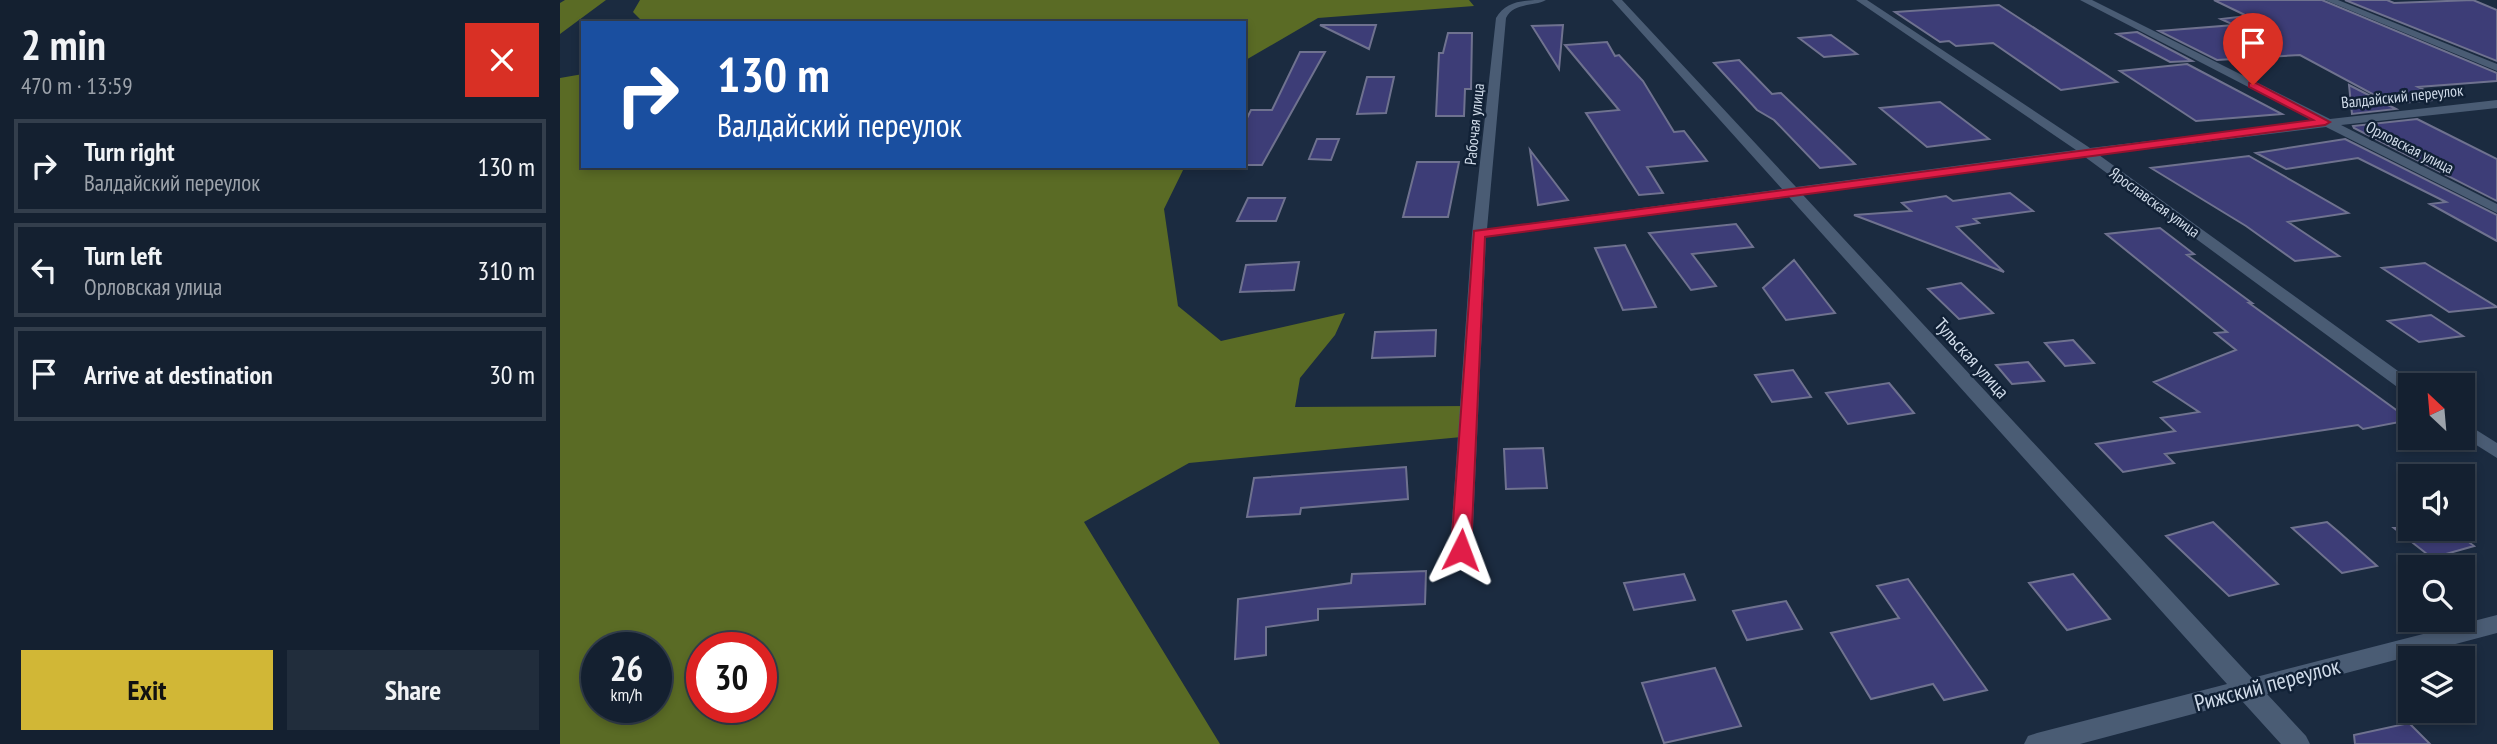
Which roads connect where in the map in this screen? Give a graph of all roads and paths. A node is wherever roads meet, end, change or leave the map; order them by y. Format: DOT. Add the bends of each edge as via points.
graph roads {
  1 [pos="1541,0"];
  2 [pos="1617,0"];
  3 [pos="1861,0"];
  4 [pos="2085,0"];
  5 [pos="2330,0"];
  6 [pos="2497,68"];
  7 [pos="2497,104"];
  8 [pos="2325,122"];
  9 [pos="2087,152"];
  10 [pos="1792,191"];
  11 [pos="2497,209"];
  12 [pos="1479,234"];
  13 [pos="2398,379"];
  14 [pos="2475,436"];
  15 [pos="2497,452"];
  16 [pos="1461,550"];
  17 [pos="2497,624"];
  18 [pos="2246,689"];
  19 [pos="2037,744"];
  20 [pos="2297,744"];
  1 -- 12 [label="street, Рабочая улица" via="1518,3 1504,10 1501,18"];
  2 -- 10 [label="street, Тульская улица"];
  3 -- 9 [label="street, Ярославская улица"];
  4 -- 8 [label="street, Орловская улица"];
  5 -- 6 [label="street"];
  7 -- 8 [label="street, Валдайский переулок"];
  8 -- 9 [label="street, Валдайский переулок"];
  8 -- 11 [label="street, Орловская улица"];
  9 -- 10 [label="street, Валдайский переулок"];
  9 -- 13 [label="street, Ярославская улица"];
  10 -- 12 [label="street, Валдайский переулок"];
  10 -- 18 [label="street, Тульская улица"];
  12 -- 16 [label="street, Рабочая улица"];
  14 -- 15 [label="street"];
  17 -- 18 [label="street, Рижский переулок"];
  18 -- 19 [label="street, Рижский переулок"];
  18 -- 20 [label="street, Тульская улица"];
}
